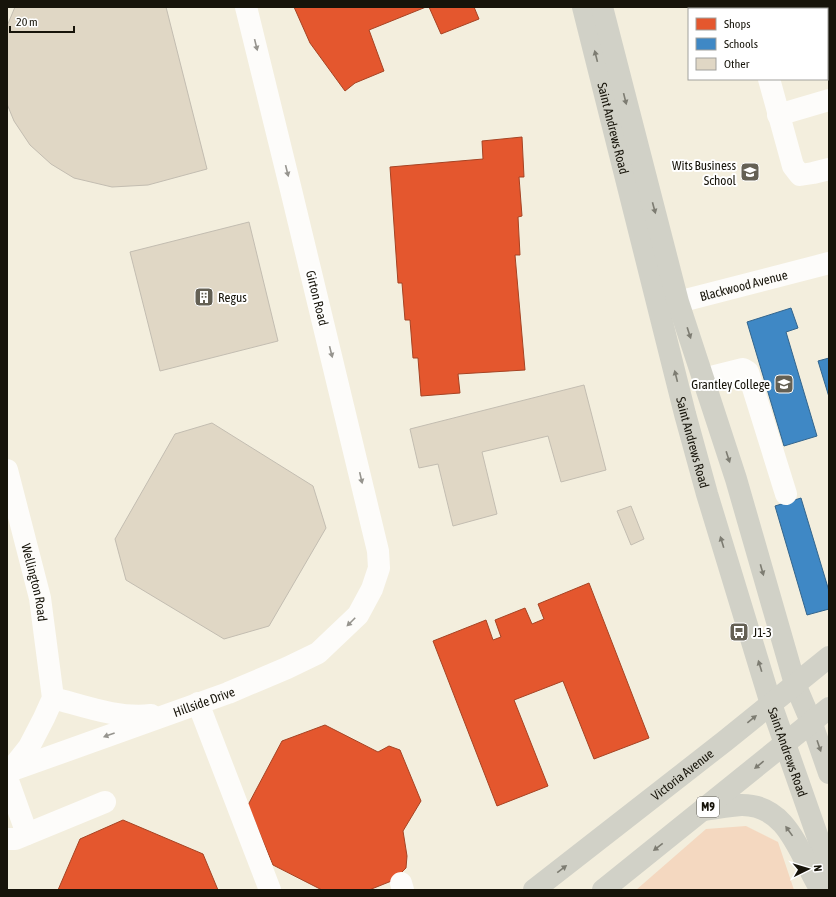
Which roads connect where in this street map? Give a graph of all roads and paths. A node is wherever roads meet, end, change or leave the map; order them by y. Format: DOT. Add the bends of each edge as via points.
graph roads {
  1 [pos="246,7"];
  2 [pos="583,7"];
  3 [pos="602,7"];
  4 [pos="768,80"];
  5 [pos="829,100"];
  6 [pos="778,115"];
  7 [pos="829,169"];
  8 [pos="829,263"];
  9 [pos="668,306"];
  10 [pos="703,378"];
  11 [pos="7,470"];
  12 [pos="786,494"];
  13 [pos="372,589"];
  14 [pos="829,657"];
  15 [pos="795,684"];
  16 [pos="52,698"];
  17 [pos="198,704"];
  18 [pos="771,704"];
  19 [pos="829,708"];
  20 [pos="178,711"];
  21 [pos="812,724"];
  22 [pos="785,745"];
  23 [pos="829,773"];
  24 [pos="8,774"];
  25 [pos="104,802"];
  26 [pos="704,810"];
  27 [pos="17,836"];
  28 [pos="829,869"];
  29 [pos="270,890"];
  30 [pos="534,890"];
  31 [pos="603,890"];
  32 [pos="820,890"];
  1 -- 13 [label="street, Girton Road, one-way" via="378,551 379,568"];
  9 -- 2 [label="main road, Saint Andrews Road, one-way" via="626,176"];
  3 -- 9 [label="main road, Saint Andrews Road, one-way"];
  4 -- 6 [label="street"];
  5 -- 6 [label="street"];
  6 -- 7 [label="street" via="793,166 800,175"];
  8 -- 9 [label="street, Blackwood Avenue"];
  9 -- 10 [label="main road, Saint Andrews Road, one-way"];
  18 -- 9 [label="main road, Saint Andrews Road, one-way" via="707,494"];
  10 -- 12 [label="street" via="742,369 748,372"];
  10 -- 15 [label="main road, Saint Andrews Road, one-way" via="736,479"];
  11 -- 16 [label="street, Wellington Road" via="40,598"];
  13 -- 17 [label="street, Hillside Drive, one-way" via="358,615 318,653 274,674"];
  14 -- 15 [label="main road, Victoria Avenue"];
  15 -- 18 [label="main road, Victoria Avenue"];
  15 -- 21 [label="main road, Saint Andrews Road"];
  16 -- 20 [label="street" via="127,716 149,716"];
  16 -- 24 [label="street, Wellington Road" via="29,747"];
  17 -- 20 [label="street, Hillside Drive"];
  17 -- 29 [label="street"];
  18 -- 22 [label="main road, Saint Andrews Road"];
  30 -- 18 [label="main road, Victoria Avenue, one-way"];
  19 -- 21 [label="main road, M9"];
  20 -- 24 [label="street, Hillside Drive, one-way"];
  21 -- 22 [label="main road, M9"];
  21 -- 23 [label="main road, Saint Andrews Road, one-way"];
  22 -- 26 [label="main road, M9, one-way"];
  22 -- 28 [label="main road, Saint Andrews Road"];
  24 -- 27 [label="street"];
  25 -- 27 [label="street"];
  26 -- 31 [label="main road, M9, one-way"];
  32 -- 26 [label="main road, one-way" via="790,832 777,817 755,806 741,805"];
}
